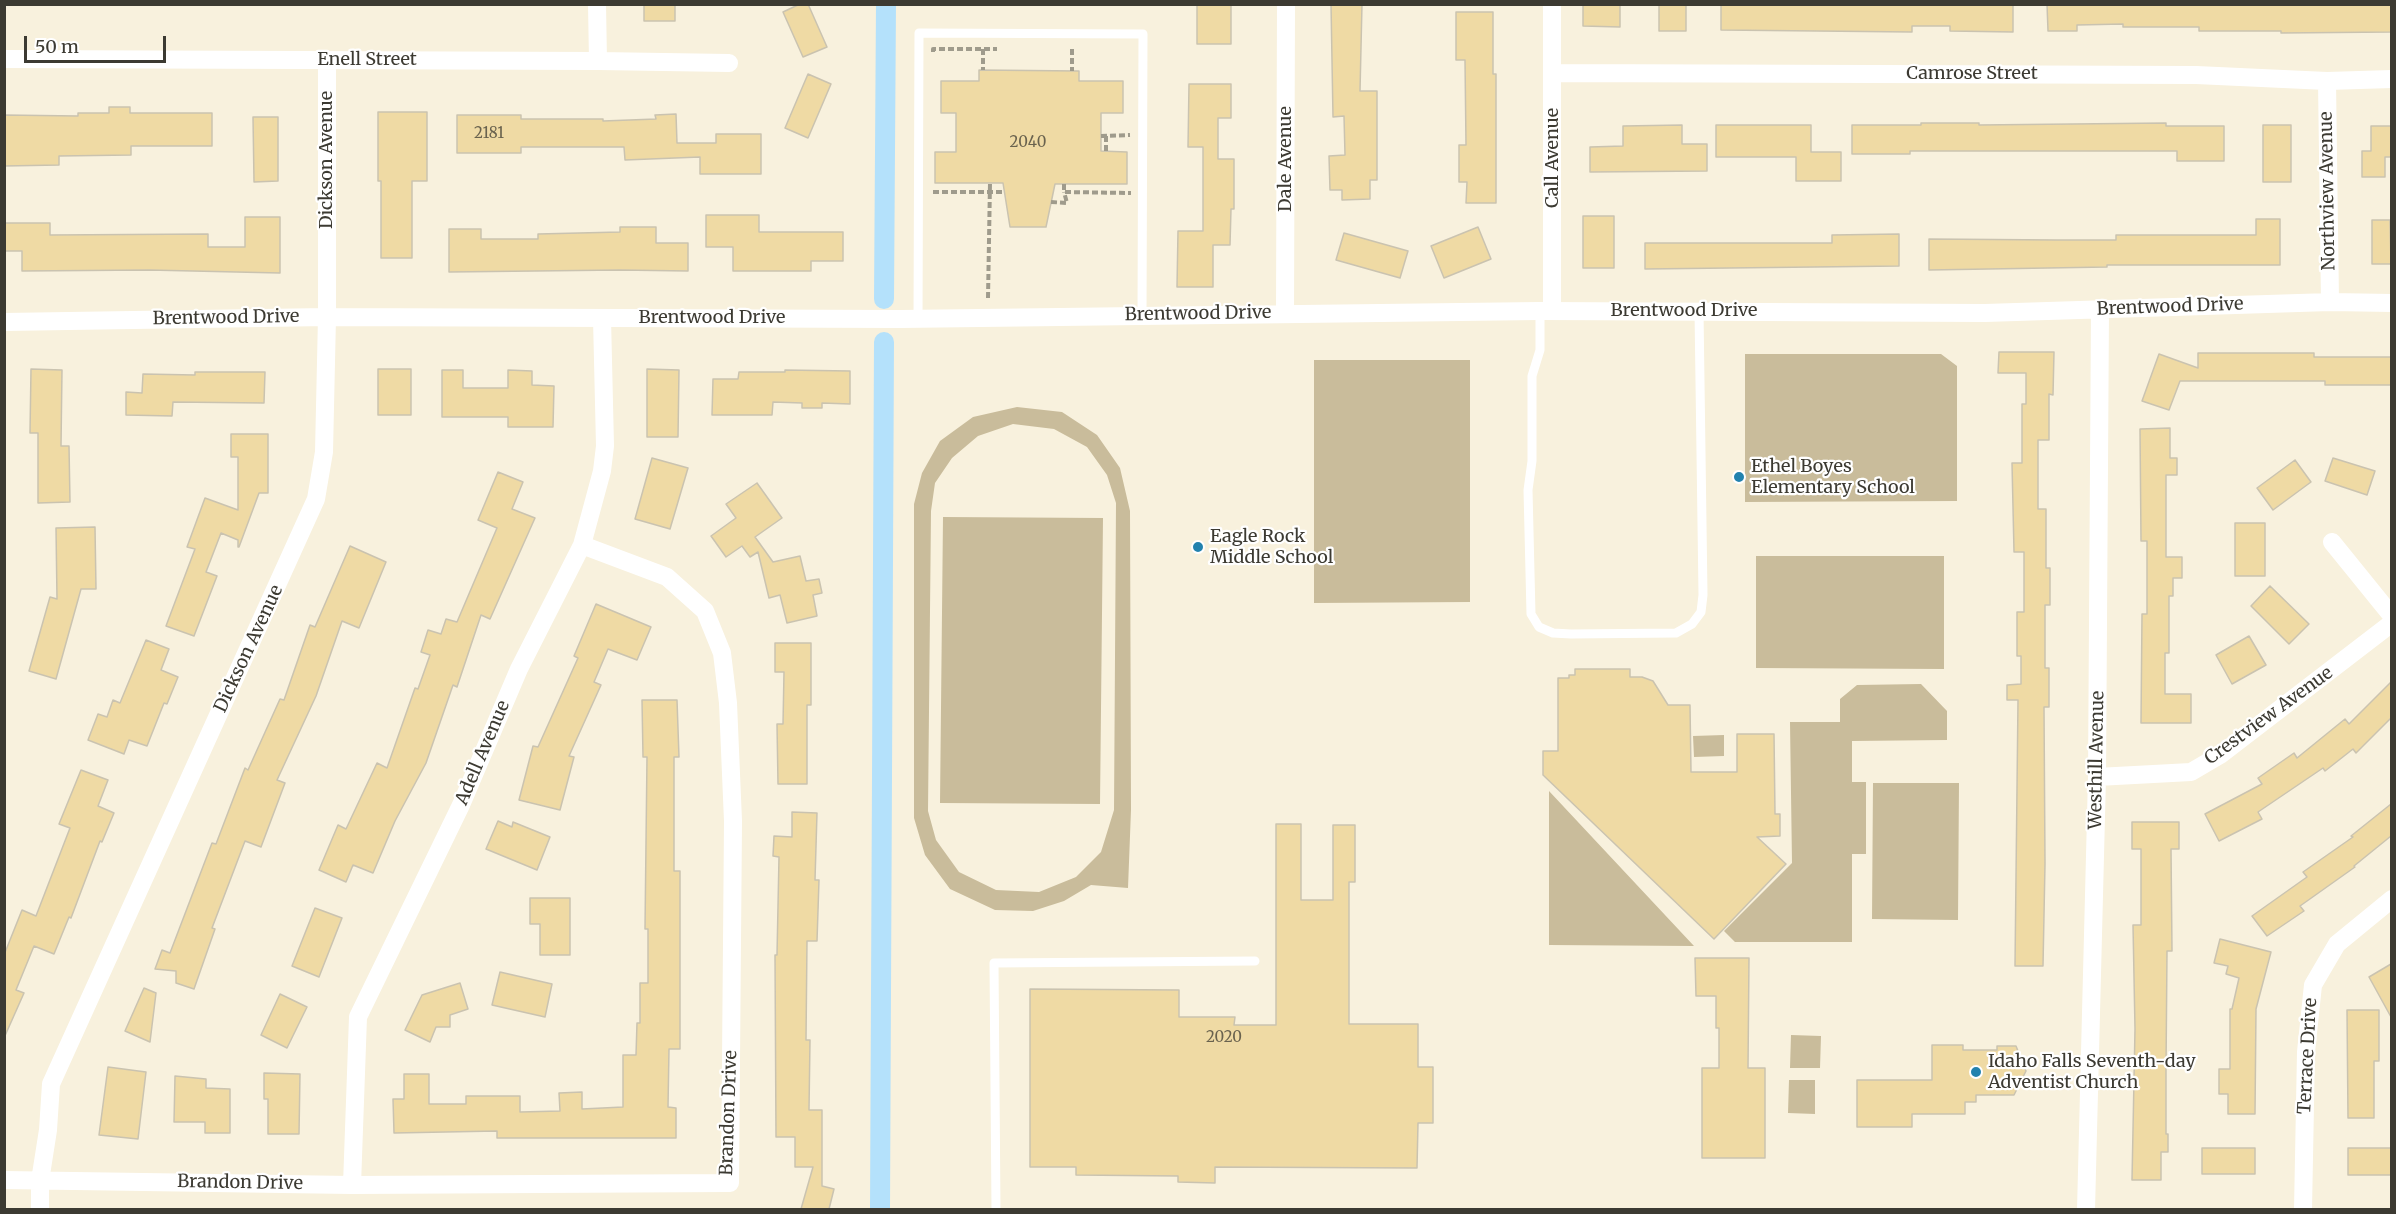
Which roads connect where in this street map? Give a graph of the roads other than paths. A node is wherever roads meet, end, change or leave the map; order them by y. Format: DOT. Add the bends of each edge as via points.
graph roads {
  1 [pos="597,4"];
  2 [pos="1286,4"];
  3 [pos="1552,4"];
  4 [pos="4,59"];
  5 [pos="327,60"];
  6 [pos="598,61"];
  7 [pos="729,63"];
  8 [pos="1553,73"];
  9 [pos="2391,79"];
  10 [pos="2327,81"];
  11 [pos="2330,302"];
  12 [pos="2391,303"];
  13 [pos="2100,309"];
  14 [pos="1546,311"];
  15 [pos="1699,311"];
  16 [pos="1285,313"];
  17 [pos="1142,315"];
  18 [pos="327,317"];
  19 [pos="602,318"];
  20 [pos="918,318"];
  21 [pos="4,322"];
  22 [pos="2332,542"];
  23 [pos="582,545"];
  24 [pos="2391,616"];
  25 [pos="2391,623"];
  26 [pos="2097,777"];
  27 [pos="2391,899"];
  28 [pos="1255,961"];
  29 [pos="4,1180"];
  30 [pos="40,1181"];
  31 [pos="352,1185"];
  32 [pos="40,1209"];
  33 [pos="996,1209"];
  34 [pos="2086,1209"];
  35 [pos="2303,1209"];
  1 -- 6 [label="street"];
  2 -- 16 [label="street, Dale Avenue"];
  3 -- 8 [label="street, Call Avenue"];
  4 -- 5 [label="street, Enell Street"];
  5 -- 6 [label="street, Enell Street"];
  5 -- 18 [label="street, Dickson Avenue"];
  6 -- 7 [label="street, Enell Street"];
  8 -- 10 [label="street, Camrose Street" via="2196,75"];
  8 -- 14 [label="street, Call Avenue"];
  9 -- 10 [label="street, Camrose Street"];
  10 -- 11 [label="street, Northview Avenue"];
  11 -- 12 [label="street, Brentwood Drive"];
  11 -- 13 [label="street, Brentwood Drive"];
  13 -- 15 [label="street, Brentwood Drive" via="1985,313"];
  13 -- 26 [label="street, Westhill Avenue"];
  14 -- 15 [label="street, Brentwood Drive"];
  14 -- 15 [label="lane" via="1532,376 1528,490 1531,614 1539,627 1571,634 1676,633 1692,624 1701,612"];
  14 -- 16 [label="street, Brentwood Drive"];
  16 -- 17 [label="street, Brentwood Drive"];
  17 -- 20 [label="street, Brentwood Drive"];
  17 -- 20 [label="lane" via="1143,34 919,33"];
  18 -- 19 [label="street, Brentwood Drive"];
  18 -- 21 [label="street, Brentwood Drive"];
  18 -- 30 [label="street, Dickson Avenue" via="324,452 316,499 51,1084"];
  19 -- 20 [label="street, Brentwood Drive"];
  19 -- 23 [label="street, Adell Avenue" via="605,446"];
  22 -- 24 [label="street"];
  23 -- 31 [label="street, Adell Avenue" via="519,669 461,805 358,1017"];
  23 -- 31 [label="street, Brandon Drive" via="667,577 705,611 722,652 733,821 730,1183"];
  25 -- 26 [label="street, Crestview Avenue" via="2220,755 2191,772"];
  26 -- 34 [label="street, Westhill Avenue"];
  27 -- 35 [label="street, Terrace Drive" via="2337,944 2313,985 2306,1052"];
  28 -- 33 [label="lane" via="994,963"];
  29 -- 30 [label="street, Brandon Drive"];
  30 -- 31 [label="street, Brandon Drive"];
  30 -- 32 [label="street, Dickson Avenue"];
}
